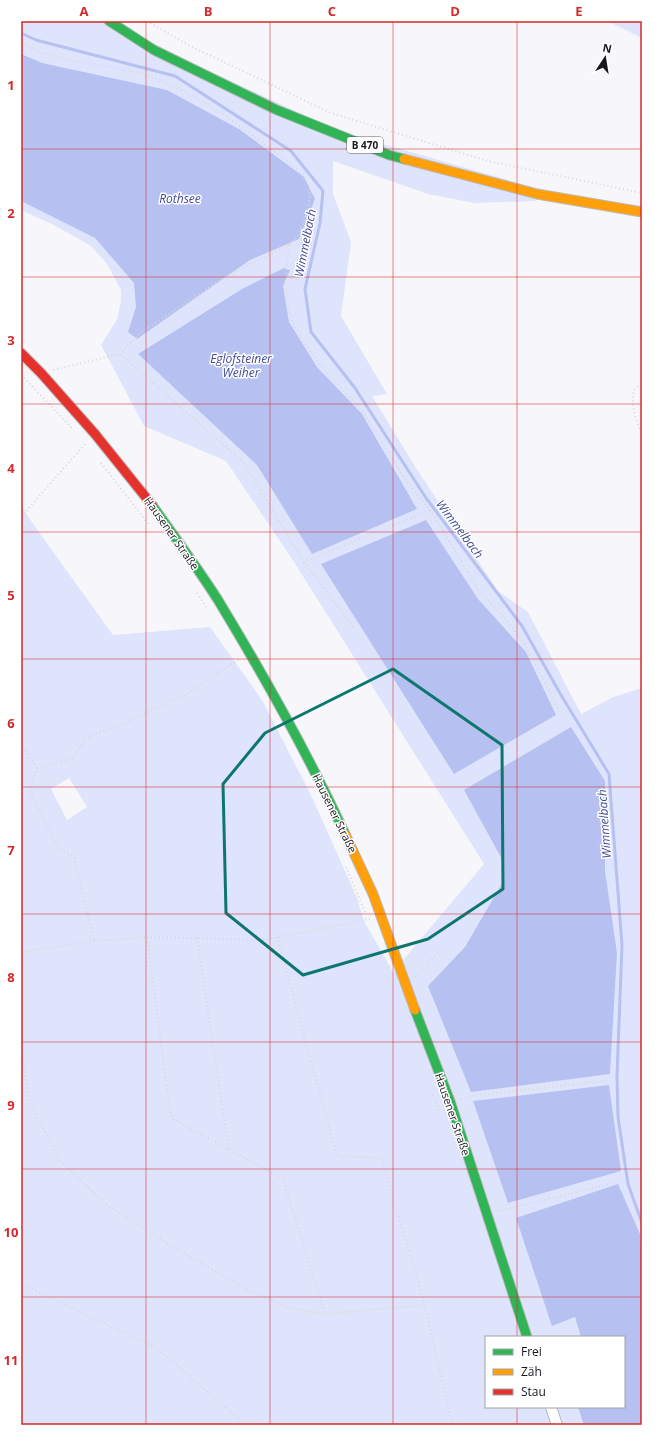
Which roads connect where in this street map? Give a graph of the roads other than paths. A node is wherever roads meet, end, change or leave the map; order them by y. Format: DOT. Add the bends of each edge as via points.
graph roads {
  1 [pos="109,21"];
  2 [pos="642,212"];
  3 [pos="21,353"];
  4 [pos="527,1336"];
  5 [pos="551,1408"];
  6 [pos="556,1425"];
  1 -- 2 [label="street, B 470" via="154,50 277,110 389,155 537,194"];
  3 -- 4 [label="street, Hausener Straße" via="95,434 147,497 217,599 251,655 327,795 373,894 450,1101"];
  5 -- 6 [label="street"];
}
